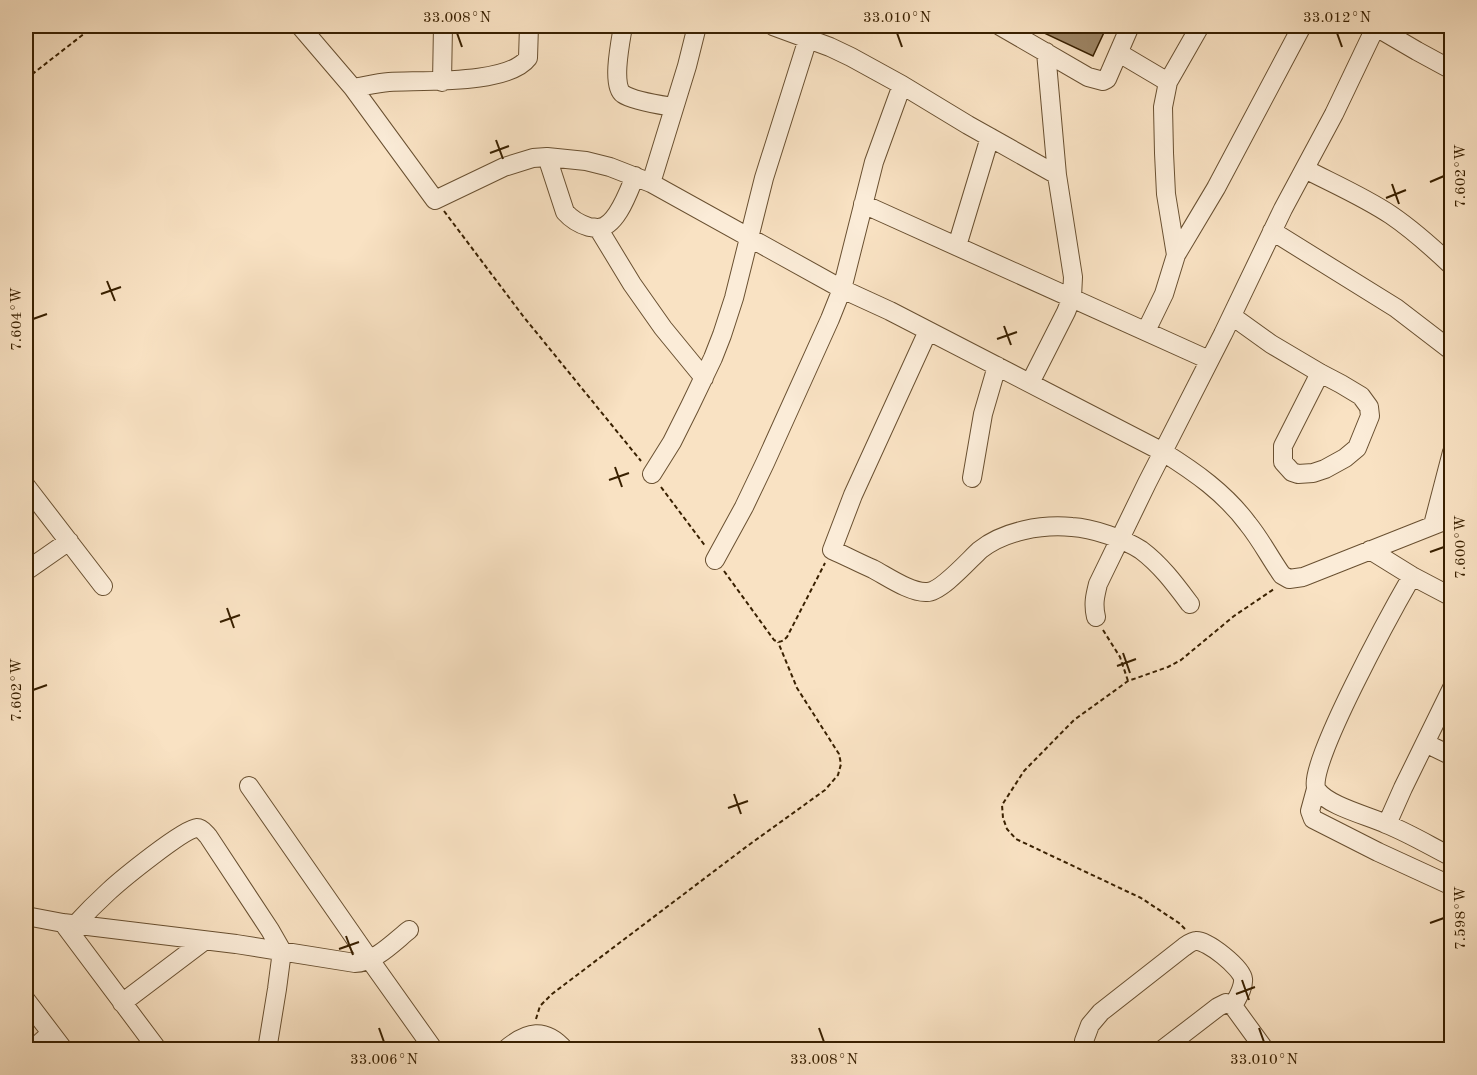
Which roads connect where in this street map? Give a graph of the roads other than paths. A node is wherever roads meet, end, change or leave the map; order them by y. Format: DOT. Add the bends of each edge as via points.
graph roads {
  1 [pos="300,26"];
  2 [pos="443,26"];
  3 [pos="529,26"];
  4 [pos="623,26"];
  5 [pos="697,26"];
  6 [pos="773,26"];
  7 [pos="1000,26"];
  8 [pos="1130,26"];
  9 [pos="1200,26"];
  10 [pos="1302,26"];
  11 [pos="1376,26"];
  12 [pos="810,32"];
  13 [pos="1046,52"];
  14 [pos="1119,53"];
  15 [pos="1452,70"];
  16 [pos="442,82"];
  17 [pos="1167,82"];
  18 [pos="902,85"];
  19 [pos="353,88"];
  20 [pos="674,107"];
  21 [pos="990,137"];
  22 [pos="547,157"];
  23 [pos="1305,170"];
  24 [pos="1057,175"];
  25 [pos="643,179"];
  26 [pos="863,204"];
  27 [pos="598,228"];
  28 [pos="1272,231"];
  29 [pos="749,237"];
  30 [pos="957,246"];
  31 [pos="1176,255"];
  32 [pos="1452,266"];
  33 [pos="842,289"];
  34 [pos="1072,297"];
  35 [pos="1232,316"];
  36 [pos="928,331"];
  37 [pos="1146,331"];
  38 [pos="1452,351"];
  39 [pos="1209,360"];
  40 [pos="997,366"];
  41 [pos="1320,373"];
  42 [pos="704,378"];
  43 [pos="1030,383"];
  44 [pos="1163,452"];
  45 [pos="1452,452"];
  46 [pos="652,474"];
  47 [pos="972,478"];
  48 [pos="27,491"];
  49 [pos="1452,518"];
  50 [pos="1433,525"];
  51 [pos="1120,540"];
  52 [pos="69,541"];
  53 [pos="1370,550"];
  54 [pos="715,560"];
  55 [pos="26,571"];
  56 [pos="1412,576"];
  57 [pos="103,586"];
  58 [pos="1452,597"];
  59 [pos="1190,604"];
  60 [pos="1096,617"];
  61 [pos="1452,688"];
  62 [pos="1425,743"];
  63 [pos="1452,756"];
  64 [pos="249,786"];
  65 [pos="1316,789"];
  66 [pos="1388,824"];
  67 [pos="1452,857"];
  68 [pos="1452,886"];
  69 [pos="26,916"];
  70 [pos="69,924"];
  71 [pos="409,930"];
  72 [pos="204,941"];
  73 [pos="282,951"];
  74 [pos="370,960"];
  75 [pos="26,1000"];
  76 [pos="122,1003"];
  77 [pos="1233,1006"];
  78 [pos="51,1033"];
  79 [pos="267,1048"];
  80 [pos="32,1050"];
  81 [pos="64,1050"];
  82 [pos="158,1050"];
  83 [pos="434,1050"];
  84 [pos="505,1050"];
  85 [pos="565,1050"];
  86 [pos="1083,1050"];
  87 [pos="1162,1050"];
  88 [pos="1265,1050"];
  1 -- 19 [label="street"];
  2 -- 16 [label="street"];
  3 -- 16 [label="street" via="528,58 520,66 501,73"];
  4 -- 20 [label="street" via="619,90 631,97"];
  5 -- 20 [label="street"];
  6 -- 12 [label="street"];
  7 -- 13 [label="street"];
  8 -- 14 [label="street"];
  9 -- 17 [label="street"];
  10 -- 31 [label="street" via="1216,189"];
  11 -- 15 [label="street"];
  11 -- 23 [label="street"];
  12 -- 18 [label="street"];
  12 -- 29 [label="street"];
  13 -- 14 [label="street" via="1088,77 1103,81"];
  13 -- 24 [label="street"];
  14 -- 17 [label="street"];
  16 -- 19 [label="street" via="389,82"];
  17 -- 31 [label="street" via="1163,107 1164,163"];
  18 -- 21 [label="street"];
  18 -- 26 [label="street"];
  19 -- 22 [label="street" via="435,200 504,167"];
  20 -- 25 [label="street"];
  21 -- 24 [label="street"];
  21 -- 30 [label="street"];
  22 -- 25 [label="street" via="586,161"];
  22 -- 27 [label="street" via="565,212 576,222"];
  23 -- 28 [label="street"];
  23 -- 32 [label="street" via="1392,216"];
  24 -- 34 [label="street" via="1073,278"];
  25 -- 27 [label="street" via="607,225"];
  25 -- 29 [label="street"];
  26 -- 30 [label="street"];
  26 -- 33 [label="street"];
  27 -- 42 [label="street" via="663,328"];
  28 -- 35 [label="street"];
  28 -- 38 [label="street" via="1396,308"];
  29 -- 33 [label="street"];
  29 -- 42 [label="street" via="734,298"];
  30 -- 34 [label="street"];
  31 -- 37 [label="street" via="1164,294"];
  33 -- 36 [label="street"];
  33 -- 54 [label="street" via="765,464"];
  34 -- 37 [label="street"];
  34 -- 43 [label="street"];
  35 -- 39 [label="street"];
  35 -- 41 [label="street"];
  36 -- 40 [label="street"];
  36 -- 51 [label="street" via="832,550 925,592 938,589 982,549 1016,533 1074,527"];
  37 -- 39 [label="street"];
  39 -- 44 [label="street"];
  40 -- 43 [label="street"];
  40 -- 47 [label="street" via="983,414"];
  41 -- 41 [label="street" via="1361,396 1369,406 1370,416 1352,454 1325,469 1298,474 1284,462 1283,446"];
  42 -- 46 [label="street"];
  43 -- 44 [label="street"];
  44 -- 51 [label="street"];
  44 -- 53 [label="street" via="1226,498 1289,579"];
  45 -- 50 [label="street"];
  48 -- 52 [label="street"];
  49 -- 50 [label="street"];
  50 -- 53 [label="street"];
  51 -- 59 [label="street" via="1156,563"];
  51 -- 60 [label="street" via="1098,584 1094,597"];
  52 -- 55 [label="street"];
  52 -- 57 [label="street"];
  53 -- 56 [label="street"];
  56 -- 58 [label="street"];
  56 -- 65 [label="street" via="1337,722 1318,766"];
  61 -- 62 [label="street"];
  62 -- 63 [label="street"];
  62 -- 66 [label="street"];
  64 -- 74 [label="street"];
  65 -- 66 [label="street" via="1339,805"];
  65 -- 68 [label="street" via="1310,811 1313,819"];
  66 -- 67 [label="street"];
  69 -- 70 [label="street"];
  70 -- 72 [label="street"];
  70 -- 73 [label="street" via="164,847 196,828 208,836"];
  70 -- 76 [label="street"];
  71 -- 74 [label="street"];
  72 -- 73 [label="street"];
  72 -- 76 [label="street"];
  73 -- 74 [label="street" via="355,963"];
  73 -- 79 [label="street"];
  74 -- 83 [label="street"];
  75 -- 78 [label="street"];
  76 -- 82 [label="street"];
  77 -- 86 [label="street" via="1243,980 1239,970 1206,943 1197,941 1101,1012 1090,1025"];
  77 -- 87 [label="street" via="1226,1003 1218,1007"];
  77 -- 88 [label="street"];
  78 -- 80 [label="street"];
  78 -- 81 [label="street"];
  84 -- 85 [label="street" via="536,1034 552,1038"];
}
